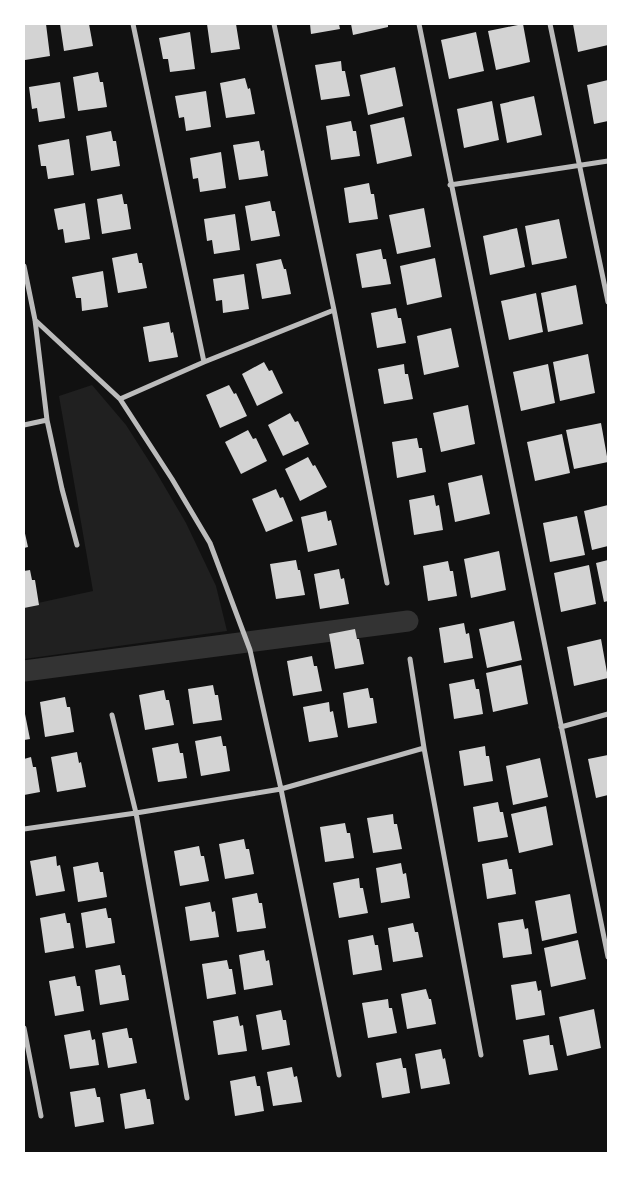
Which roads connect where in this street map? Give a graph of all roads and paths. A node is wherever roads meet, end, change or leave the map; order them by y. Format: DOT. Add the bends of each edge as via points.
graph roads {
  1 [pos="133,24"];
  2 [pos="274,24"];
  3 [pos="419,24"];
  4 [pos="550,24"];
  5 [pos="608,161"];
  6 [pos="579,166"];
  7 [pos="450,185"];
  8 [pos="24,266"];
  9 [pos="608,302"];
  10 [pos="334,310"];
  11 [pos="35,320"];
  12 [pos="204,362"];
  13 [pos="120,399"];
  14 [pos="47,420"];
  15 [pos="24,425"];
  16 [pos="77,545"];
  17 [pos="387,583"];
  18 [pos="410,659"];
  19 [pos="608,714"];
  20 [pos="112,715"];
  21 [pos="562,727"];
  22 [pos="424,748"];
  23 [pos="281,789"];
  24 [pos="136,813"];
  25 [pos="24,829"];
  26 [pos="608,957"];
  27 [pos="24,1028"];
  28 [pos="481,1055"];
  29 [pos="338,1076"];
  30 [pos="187,1098"];
  31 [pos="41,1116"];
  1 -- 12 [label="street"];
  2 -- 10 [label="street"];
  3 -- 7 [label="street"];
  4 -- 6 [label="street"];
  5 -- 6 [label="street"];
  6 -- 7 [label="street"];
  6 -- 9 [label="street"];
  7 -- 21 [label="street"];
  8 -- 11 [label="street"];
  10 -- 12 [label="street"];
  10 -- 17 [label="street"];
  11 -- 13 [label="street"];
  11 -- 14 [label="street"];
  12 -- 13 [label="street"];
  13 -- 23 [label="street" via="210,542 250,650"];
  14 -- 15 [label="street"];
  14 -- 16 [label="street"];
  18 -- 22 [label="street"];
  19 -- 21 [label="street"];
  20 -- 24 [label="street"];
  21 -- 26 [label="street"];
  22 -- 23 [label="street"];
  22 -- 28 [label="street"];
  23 -- 24 [label="street"];
  23 -- 29 [label="street"];
  24 -- 25 [label="street"];
  24 -- 30 [label="street"];
  27 -- 31 [label="street"];
}
